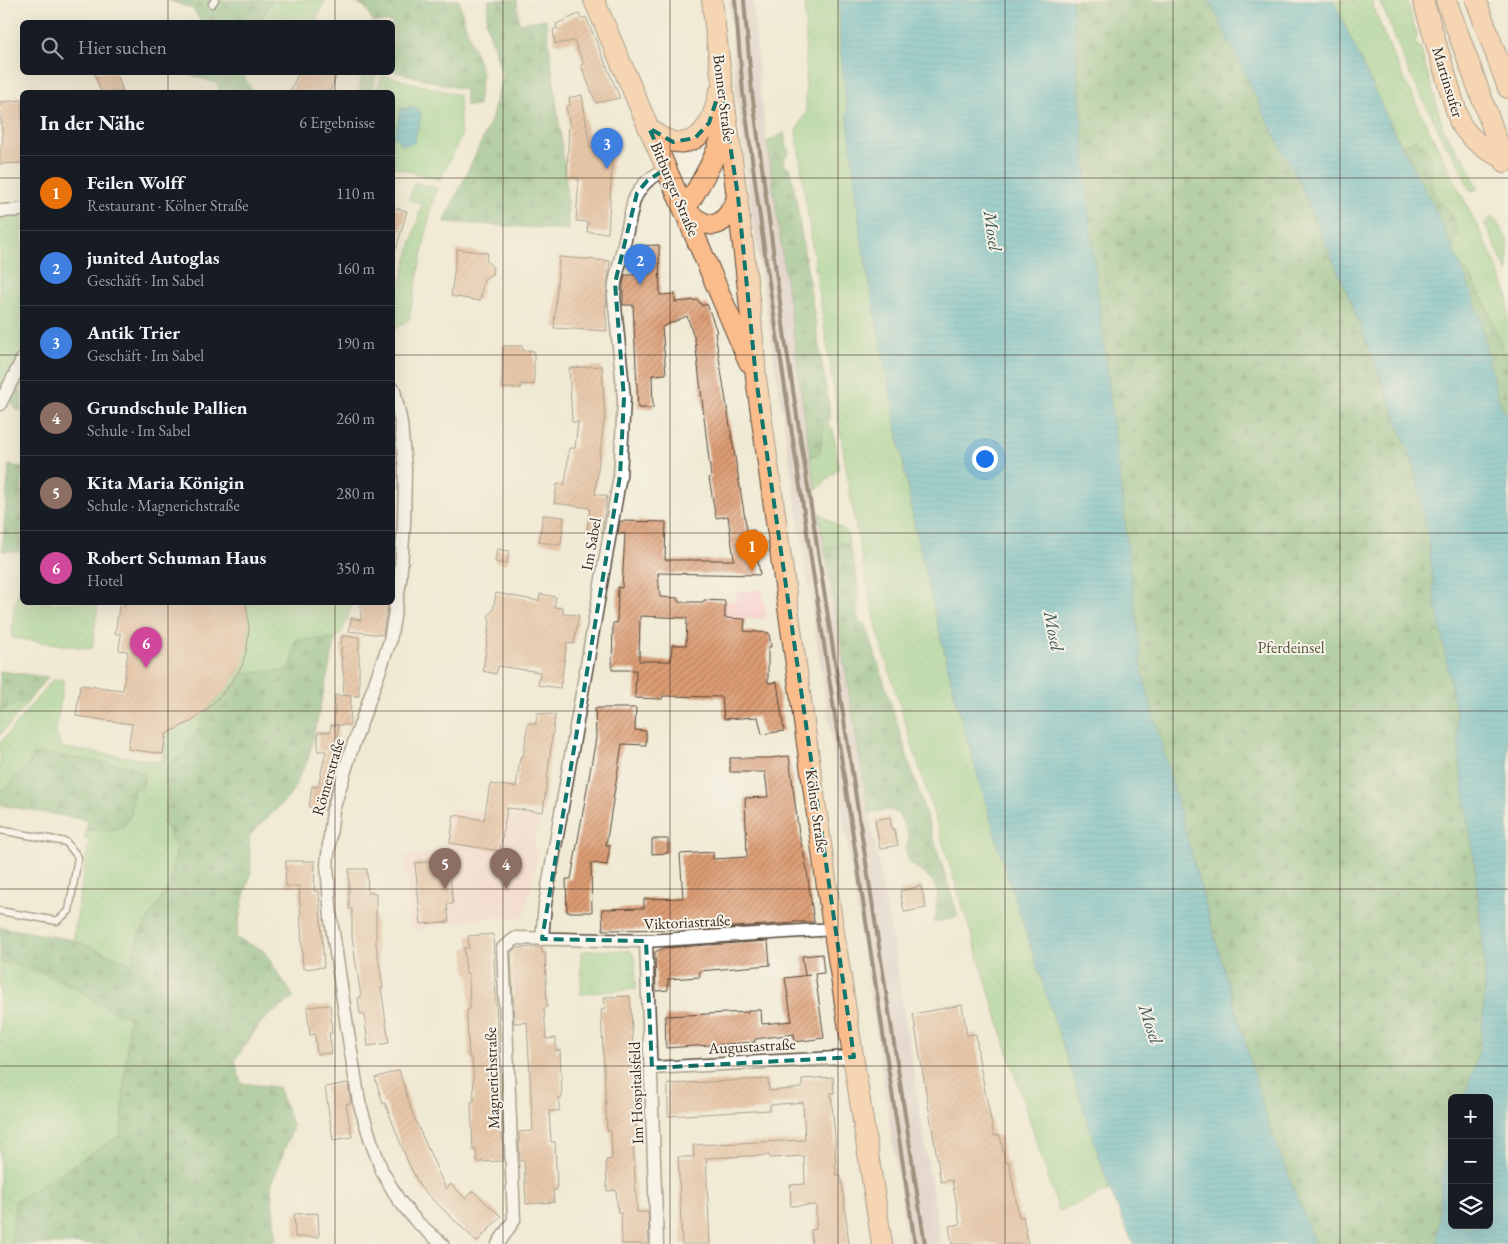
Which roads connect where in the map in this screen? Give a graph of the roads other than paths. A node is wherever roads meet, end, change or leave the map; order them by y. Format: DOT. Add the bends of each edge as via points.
graph roads {
  1 [pos="594,0"];
  2 [pos="712,0"];
  3 [pos="1423,0"];
  4 [pos="1446,0"];
  5 [pos="1476,0"];
  6 [pos="722,86"];
  7 [pos="1508,88"];
  8 [pos="725,115"];
  9 [pos="649,128"];
  10 [pos="1506,161"];
  11 [pos="668,170"];
  12 [pos="738,196"];
  13 [pos="20,210"];
  14 [pos="685,210"];
  15 [pos="0,211"];
  16 [pos="20,364"];
  17 [pos="756,378"];
  18 [pos="395,395"];
  19 [pos="0,404"];
  20 [pos="0,830"];
  21 [pos="0,911"];
  22 [pos="834,929"];
  23 [pos="542,939"];
  24 [pos="646,941"];
  25 [pos="854,1057"];
  26 [pos="652,1068"];
  27 [pos="442,1244"];
  28 [pos="498,1244"];
  29 [pos="657,1244"];
  30 [pos="882,1244"];
  1 -- 9 [label="main road, Bitburger Straße"];
  2 -- 6 [label="main road, Bonner Straße"];
  3 -- 10 [label="main road, Martinsufer" via="1460,123 1479,145"];
  4 -- 10 [label="main road, Martinsufer"];
  5 -- 7 [label="main road"];
  6 -- 8 [label="main road, Bonner Straße"];
  6 -- 9 [label="main road" via="708,126 695,138 673,142"];
  8 -- 12 [label="main road, Bonner Straße"];
  8 -- 14 [label="main road" via="712,161"];
  9 -- 11 [label="main road, Bitburger Straße"];
  11 -- 14 [label="main road, Bitburger Straße"];
  11 -- 23 [label="street, Im Sabel" via="649,179 637,193 615,283 624,398 620,476 545,904"];
  12 -- 14 [label="main road" via="728,214 712,225 703,224"];
  12 -- 17 [label="main road, Bonner Straße"];
  13 -- 15 [label="street"];
  14 -- 17 [label="main road, Bitburger Straße"];
  16 -- 19 [label="street"];
  17 -- 22 [label="main road, Kölner Straße"];
  18 -- 27 [label="street, Römerstraße" via="405,469 400,581 390,641 334,810 326,864 331,919 359,1102 382,1171 398,1199 416,1221"];
  20 -- 21 [label="lane" via="66,842 78,857 69,912 57,921"];
  22 -- 24 [label="street, Viktoriastraße"];
  22 -- 25 [label="main road, Kölner Straße"];
  23 -- 24 [label="street, Viktoriastraße"];
  23 -- 28 [label="street, Magnerichstraße" via="516,938 503,948 514,1220"];
  24 -- 26 [label="street, Im Hospitalsfeld"];
  25 -- 26 [label="street, Augustastraße"];
  25 -- 30 [label="main road, Kölner Straße"];
  26 -- 29 [label="street, Im Hospitalsfeld"];
}
